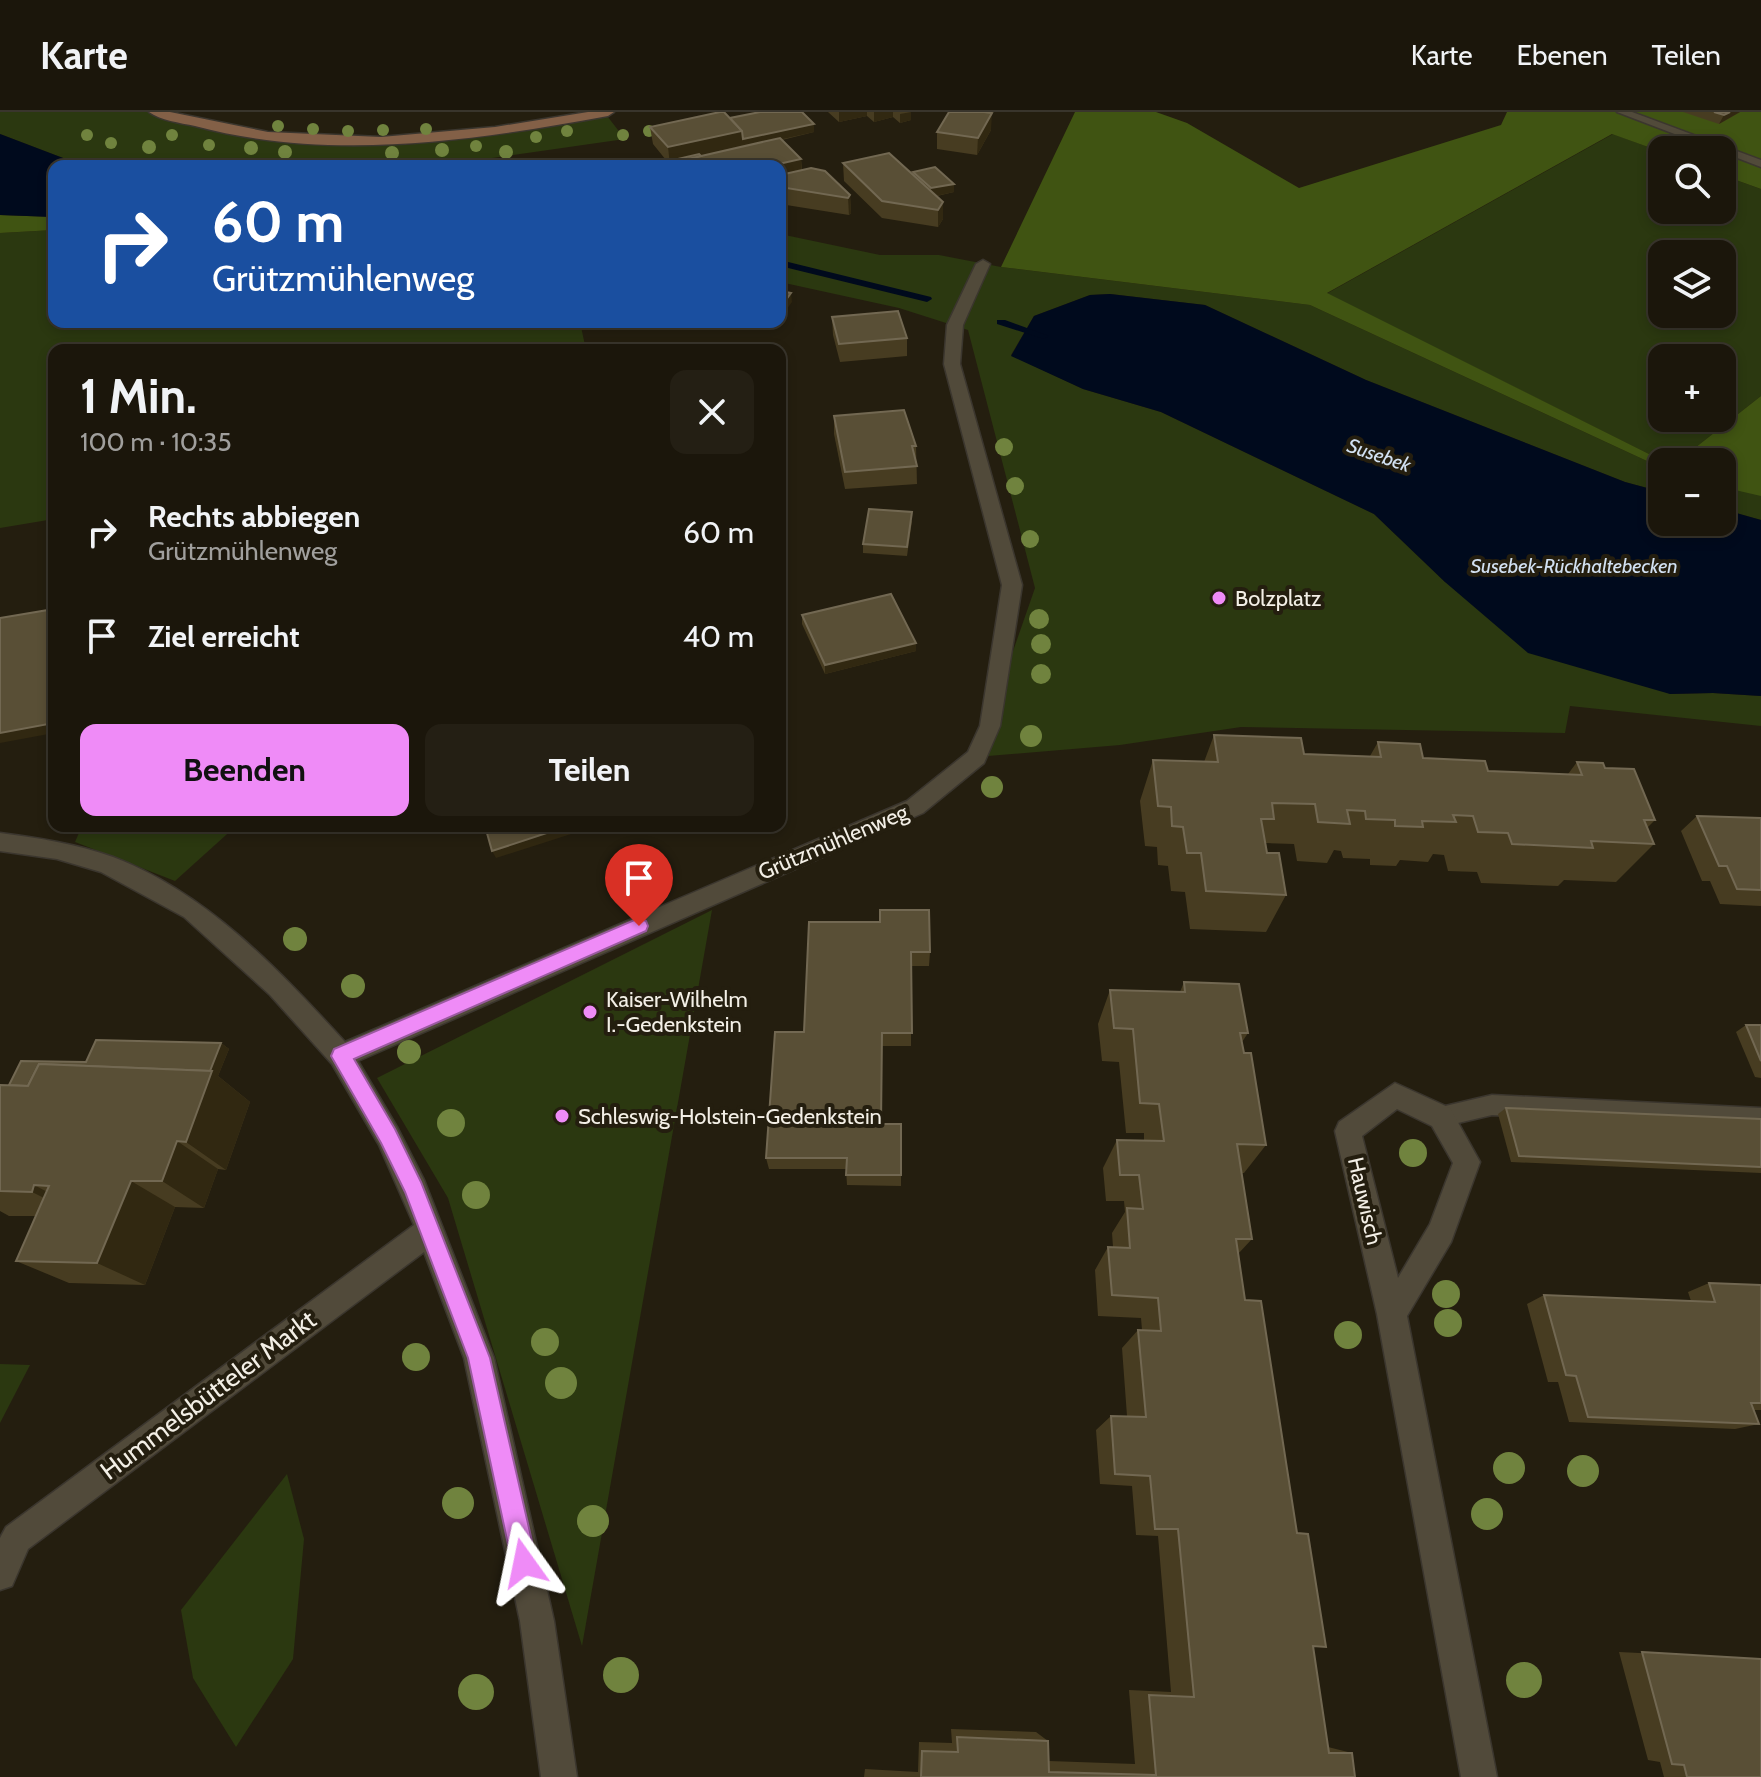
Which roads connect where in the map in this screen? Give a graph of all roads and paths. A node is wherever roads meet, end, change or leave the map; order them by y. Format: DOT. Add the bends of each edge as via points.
graph roads {
  1 [pos="155,112"];
  2 [pos="608,112"];
  3 [pos="1622,112"];
  4 [pos="1761,164"];
  5 [pos="983,264"];
  6 [pos="0,842"];
  7 [pos="341,1056"];
  8 [pos="1441,1117"];
  9 [pos="1761,1118"];
  10 [pos="431,1229"];
  11 [pos="1392,1314"];
  12 [pos="0,1574"];
  13 [pos="559,1777"];
  14 [pos="1479,1777"];
  1 -- 2 [label="main road" via="254,135 406,142 481,135"];
  3 -- 4 [label="lane"];
  5 -- 7 [label="street, Grützmühlenweg" via="955,325 952,364 1012,585 990,726 976,757 915,807"];
  6 -- 7 [label="street" via="57,850 108,865 192,910 279,987"];
  7 -- 10 [label="street" via="388,1136"];
  8 -- 9 [label="lane" via="1492,1105"];
  8 -- 11 [label="street" via="1467,1162 1441,1232"];
  8 -- 11 [label="street, Hauwisch" via="1395,1095 1348,1131"];
  10 -- 12 [label="street, Hummelsbütteler Markt" via="17,1538"];
  10 -- 13 [label="street" via="479,1358 537,1621"];
  11 -- 14 [label="street, Hauwisch"];
}
